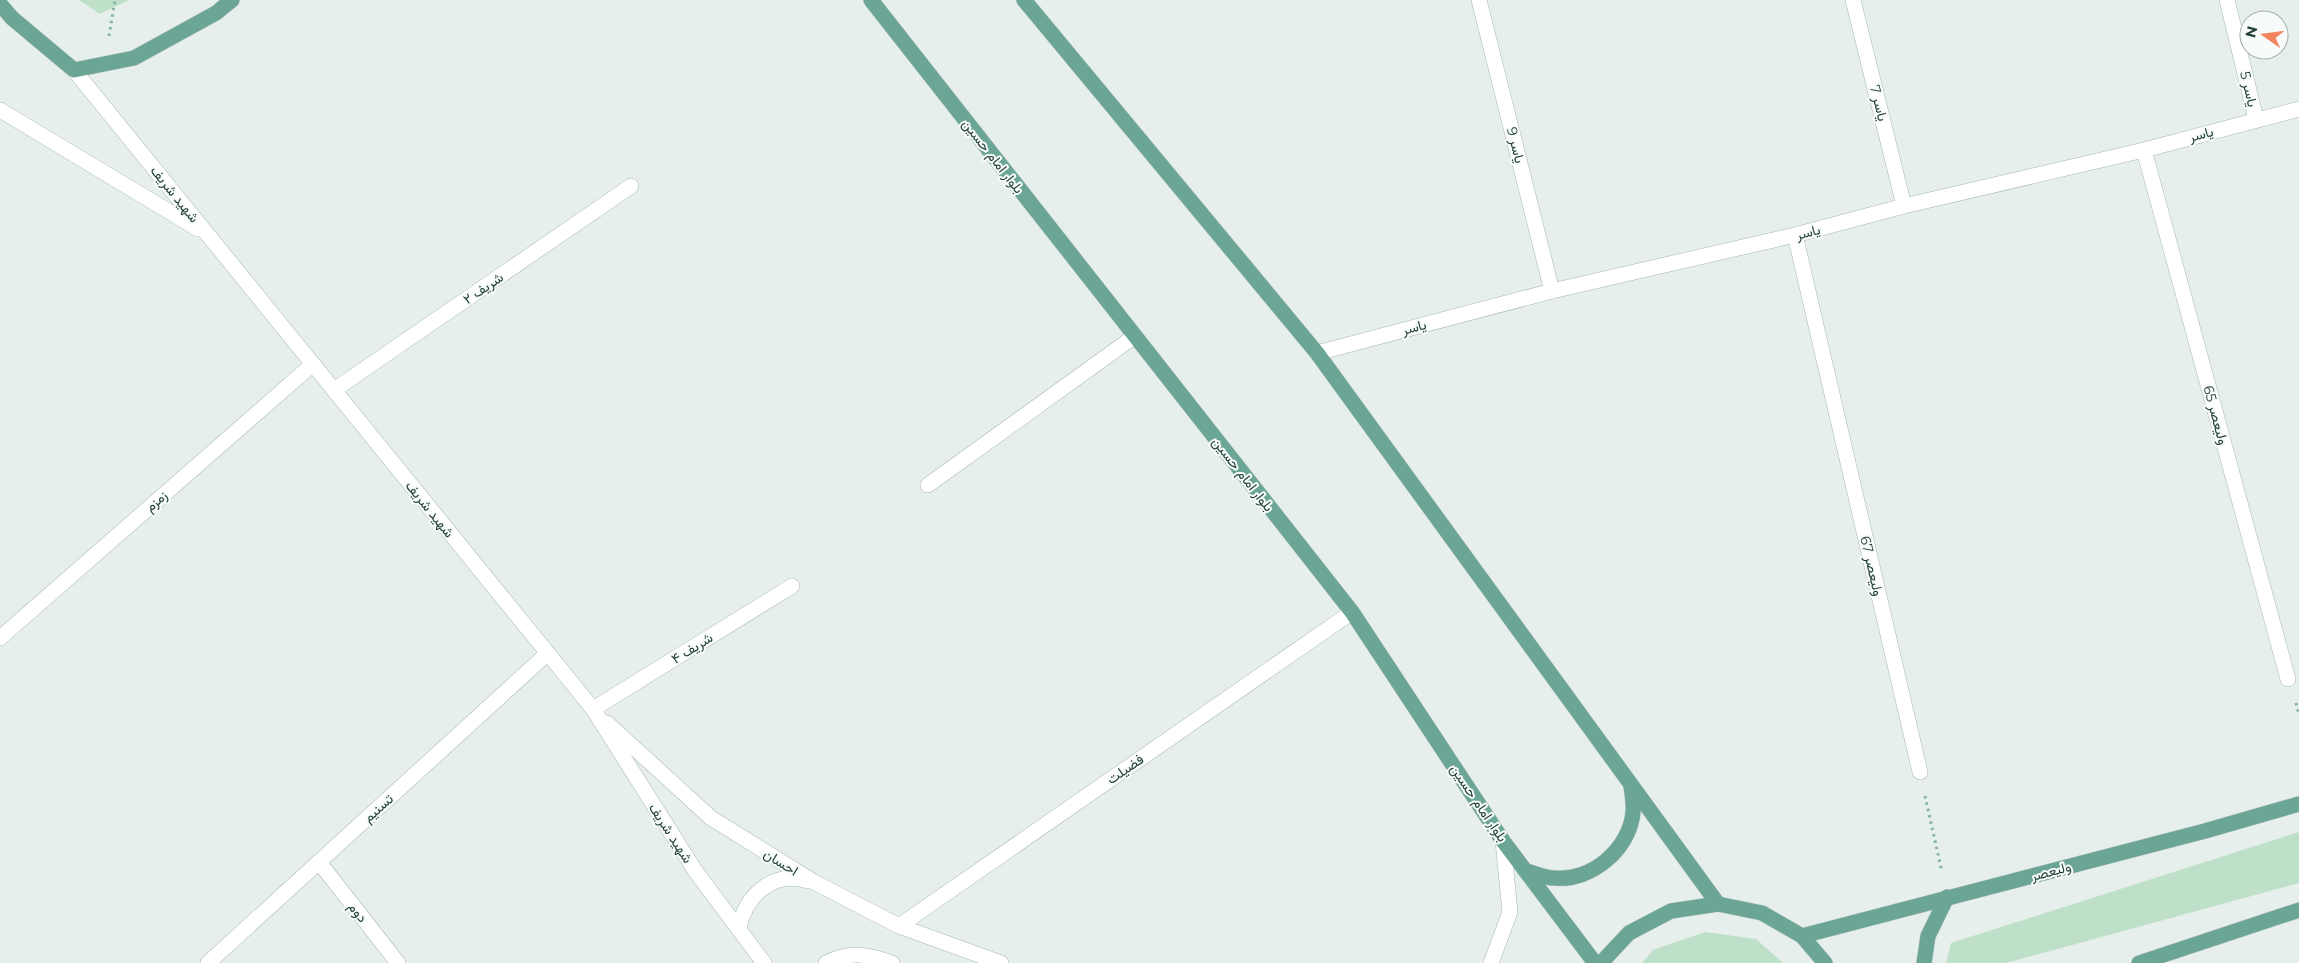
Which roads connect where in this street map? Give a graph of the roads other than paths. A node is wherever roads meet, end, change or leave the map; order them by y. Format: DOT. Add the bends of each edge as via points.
graph roads {
  1 [pos="232,0"];
  2 [pos="871,0"];
  3 [pos="1024,0"];
  4 [pos="1479,0"];
  5 [pos="1853,0"];
  6 [pos="2227,0"];
  7 [pos="0,4"];
  8 [pos="74,70"];
  9 [pos="2299,109"];
  10 [pos="0,110"];
  11 [pos="2256,119"];
  12 [pos="2144,150"];
  13 [pos="631,186"];
  14 [pos="1904,206"];
  15 [pos="207,234"];
  16 [pos="1795,235"];
  17 [pos="1552,291"];
  18 [pos="1134,336"];
  19 [pos="1317,353"];
  20 [pos="313,364"];
  21 [pos="334,390"];
  22 [pos="928,485"];
  23 [pos="792,586"];
  24 [pos="1352,612"];
  25 [pos="0,638"];
  26 [pos="548,654"];
  27 [pos="2288,679"];
  28 [pos="593,709"];
  29 [pos="1920,772"];
  30 [pos="1631,785"];
  31 [pos="2299,804"];
  32 [pos="1503,841"];
  33 [pos="319,862"];
  34 [pos="1527,871"];
  35 [pos="814,882"];
  36 [pos="1948,898"];
  37 [pos="1718,904"];
  38 [pos="2299,910"];
  39 [pos="899,926"];
  40 [pos="739,928"];
  41 [pos="1802,936"];
  42 [pos="766,961"];
  43 [pos="208,963"];
  44 [pos="398,963"];
  45 [pos="826,963"];
  46 [pos="892,963"];
  47 [pos="1001,963"];
  48 [pos="1491,963"];
  49 [pos="1595,963"];
  50 [pos="1601,963"];
  51 [pos="1825,963"];
  52 [pos="1924,963"];
  53 [pos="2139,963"];
  1 -- 8 [label="main road" via="216,13 134,58"];
  2 -- 18 [label="main road, بلوار امام حسین"];
  3 -- 19 [label="main road"];
  4 -- 17 [label="street, یاسر 9"];
  5 -- 14 [label="street, یاسر 7"];
  6 -- 11 [label="street, یاسر 5"];
  7 -- 8 [label="main road"];
  8 -- 15 [label="street, شهید شریف"];
  9 -- 11 [label="street, یاسر"];
  10 -- 15 [label="street"];
  11 -- 12 [label="street, یاسر"];
  12 -- 14 [label="street, یاسر"];
  12 -- 27 [label="street, ولیعصر 65"];
  13 -- 21 [label="street, شریف ۲"];
  14 -- 16 [label="street, یاسر"];
  15 -- 20 [label="street, شهید شریف"];
  16 -- 17 [label="street, یاسر"];
  16 -- 29 [label="street, ولیعصر 67"];
  17 -- 19 [label="street, یاسر"];
  18 -- 22 [label="street"];
  18 -- 24 [label="main road, بلوار امام حسین"];
  19 -- 30 [label="main road"];
  20 -- 21 [label="street, شهید شریف"];
  20 -- 25 [label="street, زمزم"];
  21 -- 26 [label="street, شهید شریف"];
  23 -- 28 [label="street, شریف ۴"];
  24 -- 32 [label="main road, بلوار امام حسین"];
  24 -- 39 [label="street, فضیلت"];
  26 -- 28 [label="street, شهید شریف"];
  26 -- 33 [label="street, تسنیم"];
  28 -- 35 [label="street, احسان" via="711,818"];
  28 -- 40 [label="street, شهید شریف" via="696,872"];
  30 -- 34 [label="main road" via="1634,813 1624,840 1607,861 1582,875 1554,879"];
  30 -- 37 [label="main road"];
  31 -- 36 [label="main road, ولیعصر"];
  32 -- 34 [label="main road, بلوار امام حسین"];
  32 -- 48 [label="street" via="1510,912"];
  33 -- 43 [label="street, تسنیم"];
  33 -- 44 [label="street, دوم"];
  34 -- 49 [label="main road, بلوار امام حسین"];
  35 -- 39 [label="street, احسان"];
  35 -- 40 [label="street" via="790,878 765,886 747,904"];
  36 -- 41 [label="main road, ولیعصر"];
  36 -- 52 [label="main road" via="1928,936"];
  37 -- 41 [label="main road" via="1762,912"];
  37 -- 50 [label="main road" via="1670,911 1630,932"];
  38 -- 53 [label="main road"];
  39 -- 47 [label="street, احسان"];
  40 -- 42 [label="street, شهید شریف"];
  41 -- 51 [label="main road"];
  45 -- 46 [label="street" via="841,956 868,954"];
}
